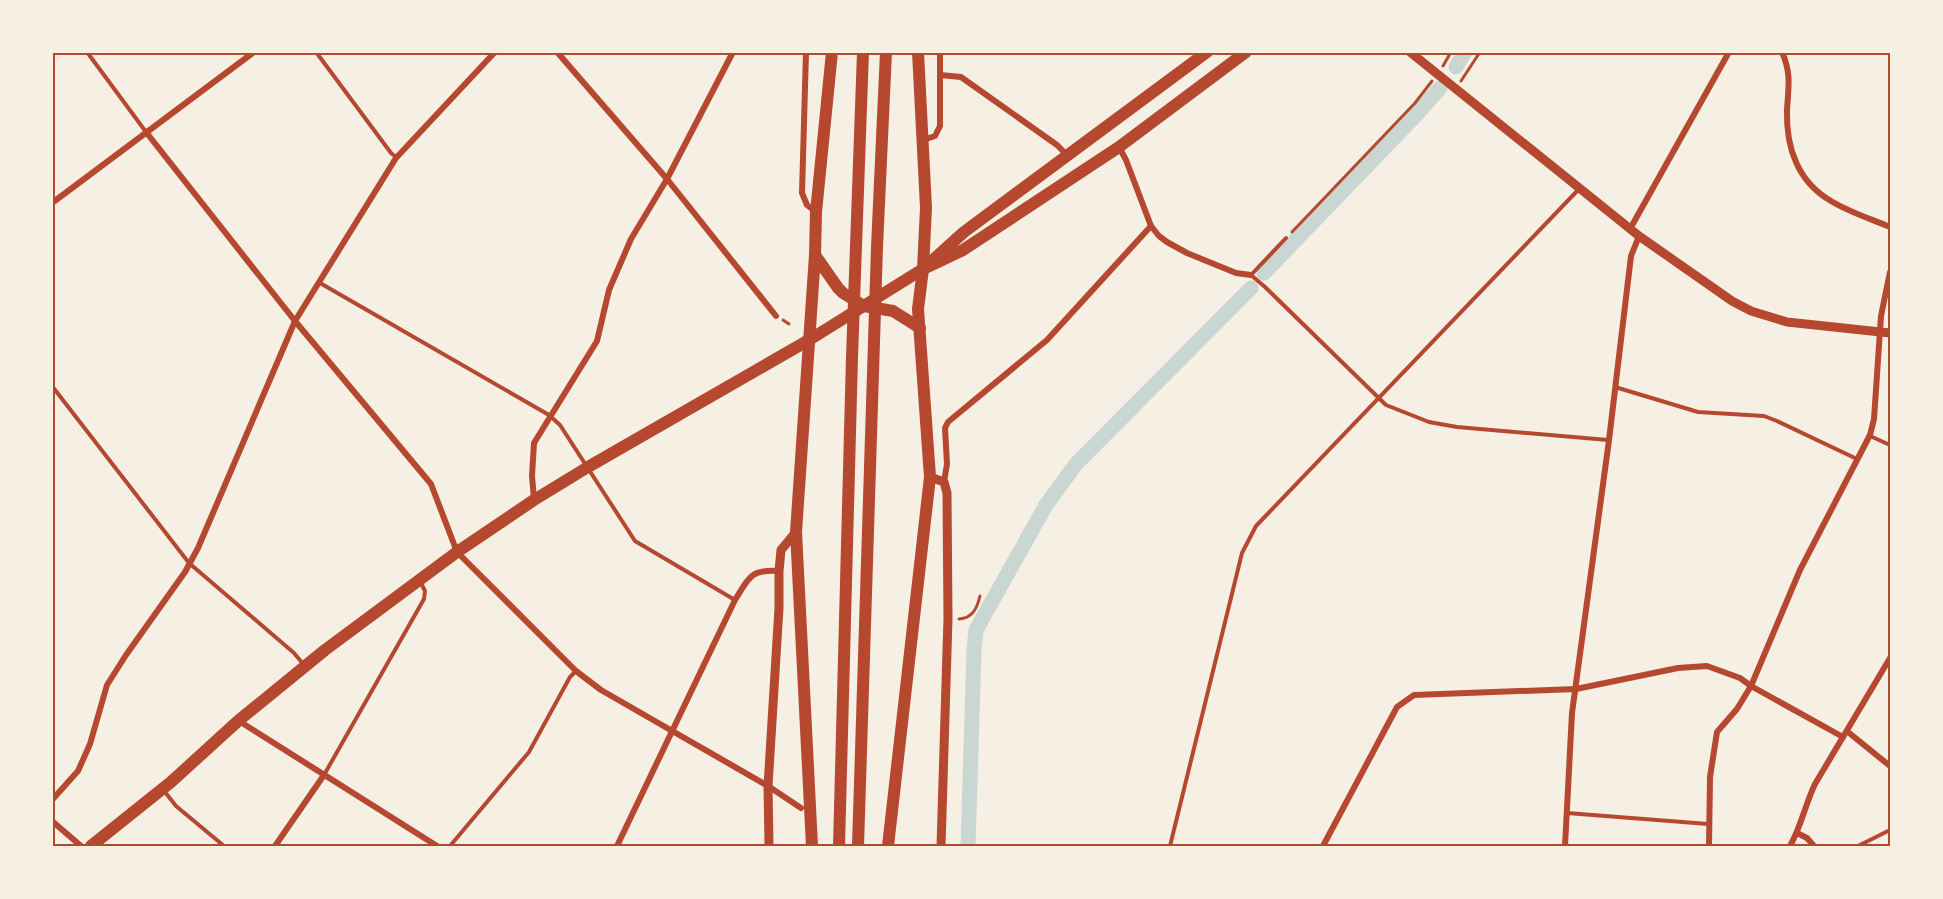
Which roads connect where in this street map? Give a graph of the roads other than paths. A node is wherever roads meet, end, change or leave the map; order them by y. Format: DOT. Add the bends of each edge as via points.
graph roads {
  1 [pos="87,52"];
  2 [pos="254,52"];
  3 [pos="316,52"];
  4 [pos="495,52"];
  5 [pos="557,52"];
  6 [pos="733,52"];
  7 [pos="806,52"];
  8 [pos="832,52"];
  9 [pos="863,52"];
  10 [pos="886,52"];
  11 [pos="918,52"];
  12 [pos="940,52"];
  13 [pos="1246,52"];
  14 [pos="1410,52"];
  15 [pos="1729,52"];
  16 [pos="1782,52"];
  17 [pos="1203,54"];
  18 [pos="940,75"];
  19 [pos="146,132"];
  20 [pos="922,140"];
  21 [pos="1119,147"];
  22 [pos="1068,156"];
  23 [pos="396,158"];
  24 [pos="667,179"];
  25 [pos="1579,188"];
  26 [pos="52,203"];
  27 [pos="816,212"];
  28 [pos="1151,226"];
  29 [pos="1890,227"];
  30 [pos="1630,229"];
  31 [pos="1639,236"];
  32 [pos="1286,238"];
  33 [pos="815,255"];
  34 [pos="923,270"];
  35 [pos="1890,272"];
  36 [pos="1251,275"];
  37 [pos="319,282"];
  38 [pos="864,306"];
  39 [pos="776,316"];
  40 [pos="295,321"];
  41 [pos="920,328"];
  42 [pos="1880,331"];
  43 [pos="1890,333"];
  44 [pos="809,340"];
  45 [pos="52,386"];
  46 [pos="1615,387"];
  47 [pos="1378,398"];
  48 [pos="549,415"];
  49 [pos="1870,435"];
  50 [pos="1609,440"];
  51 [pos="1890,445"];
  52 [pos="1857,459"];
  53 [pos="588,467"];
  54 [pos="930,477"];
  55 [pos="944,482"];
  56 [pos="534,500"];
  57 [pos="796,532"];
  58 [pos="457,552"];
  59 [pos="189,564"];
  60 [pos="778,571"];
  61 [pos="419,580"];
  62 [pos="735,600"];
  63 [pos="1890,658"];
  64 [pos="306,666"];
  65 [pos="576,671"];
  66 [pos="1750,686"];
  67 [pos="1576,689"];
  68 [pos="238,721"];
  69 [pos="673,732"];
  70 [pos="1848,732"];
  71 [pos="1843,738"];
  72 [pos="1890,766"];
  73 [pos="324,775"];
  74 [pos="768,786"];
  75 [pos="162,789"];
  76 [pos="52,800"];
  77 [pos="801,808"];
  78 [pos="1567,813"];
  79 [pos="52,820"];
  80 [pos="1708,824"];
  81 [pos="1890,830"];
  82 [pos="1797,833"];
  83 [pos="81,846"];
  84 [pos="91,846"];
  85 [pos="224,846"];
  86 [pos="275,846"];
  87 [pos="437,846"];
  88 [pos="450,846"];
  89 [pos="617,846"];
  90 [pos="770,846"];
  91 [pos="812,846"];
  92 [pos="839,846"];
  93 [pos="858,846"];
  94 [pos="888,846"];
  95 [pos="941,846"];
  96 [pos="1170,846"];
  97 [pos="1323,846"];
  98 [pos="1565,846"];
  99 [pos="1709,846"];
  100 [pos="1790,846"];
  101 [pos="1814,846"];
  102 [pos="1858,846"];
  1 -- 19 [label="lane"];
  2 -- 19 [label="street"];
  3 -- 23 [label="lane"];
  4 -- 23 [label="street"];
  5 -- 24 [label="street"];
  6 -- 24 [label="street"];
  7 -- 27 [label="street" via="802,193 807,205"];
  8 -- 27 [label="main road"];
  9 -- 92 [label="main road"];
  10 -- 93 [label="main road"];
  11 -- 20 [label="main road"];
  12 -- 18 [label="street"];
  13 -- 21 [label="main road"];
  14 -- 25 [label="street"];
  15 -- 30 [label="street"];
  16 -- 29 [label="street" via="1790,87 1787,121 1792,157 1804,176 1831,201"];
  17 -- 22 [label="main road"];
  18 -- 20 [label="street" via="940,126 935,136"];
  18 -- 22 [label="street" via="961,77"];
  19 -- 26 [label="street"];
  19 -- 40 [label="street"];
  20 -- 34 [label="main road" via="926,208"];
  21 -- 28 [label="street"];
  21 -- 34 [label="main road" via="963,250"];
  22 -- 34 [label="main road" via="964,232"];
  23 -- 37 [label="street"];
  24 -- 39 [label="street"];
  24 -- 48 [label="street" via="631,239 609,290 597,341"];
  25 -- 30 [label="street"];
  25 -- 47 [label="lane"];
  27 -- 33 [label="main road"];
  28 -- 36 [label="street" via="1175,247 1236,273"];
  28 -- 55 [label="street" via="1047,340 948,422"];
  30 -- 31 [label="street"];
  31 -- 42 [label="street" via="1713,290 1751,311 1805,325"];
  31 -- 46 [label="street" via="1631,256"];
  32 -- 36 [label="lane"];
  33 -- 38 [label="main road" via="838,288"];
  33 -- 44 [label="main road"];
  34 -- 38 [label="main road"];
  34 -- 41 [label="main road"];
  35 -- 42 [label="street"];
  36 -- 47 [label="lane"];
  37 -- 40 [label="street"];
  37 -- 48 [label="lane"];
  38 -- 41 [label="main road" via="893,311"];
  38 -- 44 [label="main road"];
  40 -- 58 [label="street" via="431,484"];
  40 -- 59 [label="street"];
  41 -- 54 [label="main road"];
  42 -- 43 [label="street"];
  42 -- 49 [label="street"];
  44 -- 53 [label="main road"];
  44 -- 57 [label="main road"];
  45 -- 59 [label="lane"];
  46 -- 50 [label="street"];
  46 -- 52 [label="lane" via="1698,411 1764,416"];
  47 -- 50 [label="lane" via="1386,405 1430,422 1457,427"];
  47 -- 96 [label="lane" via="1247,540"];
  48 -- 53 [label="lane"];
  48 -- 56 [label="street" via="534,443"];
  49 -- 51 [label="lane"];
  49 -- 52 [label="street"];
  50 -- 67 [label="street"];
  52 -- 66 [label="street" via="1800,570"];
  53 -- 56 [label="main road"];
  53 -- 62 [label="lane" via="635,541"];
  54 -- 55 [label="street"];
  54 -- 94 [label="main road"];
  55 -- 95 [label="street" via="948,619"];
  56 -- 58 [label="main road"];
  57 -- 60 [label="street" via="781,550"];
  57 -- 91 [label="main road"];
  58 -- 61 [label="main road"];
  58 -- 65 [label="street"];
  59 -- 64 [label="lane"];
  59 -- 76 [label="street" via="107,685 78,771"];
  60 -- 62 [label="street" via="755,572"];
  60 -- 74 [label="street"];
  61 -- 64 [label="main road"];
  61 -- 73 [label="lane" via="425,591 424,599"];
  62 -- 69 [label="street"];
  63 -- 70 [label="street"];
  64 -- 68 [label="main road"];
  65 -- 69 [label="street"];
  65 -- 88 [label="lane" via="529,752"];
  66 -- 67 [label="street" via="1740,678 1707,666 1678,668"];
  66 -- 71 [label="street"];
  66 -- 80 [label="street" via="1718,732 1710,777"];
  67 -- 78 [label="street"];
  67 -- 97 [label="street" via="1414,695 1397,707"];
  68 -- 73 [label="street"];
  68 -- 75 [label="main road"];
  69 -- 74 [label="street"];
  69 -- 89 [label="street"];
  70 -- 71 [label="street"];
  70 -- 72 [label="street"];
  71 -- 82 [label="street" via="1810,793"];
  73 -- 86 [label="street"];
  73 -- 87 [label="street"];
  74 -- 77 [label="street"];
  74 -- 90 [label="street"];
  75 -- 84 [label="main road"];
  75 -- 85 [label="lane" via="176,806"];
  78 -- 80 [label="lane"];
  78 -- 98 [label="street"];
  79 -- 83 [label="street"];
  80 -- 99 [label="street"];
  81 -- 102 [label="lane"];
  82 -- 100 [label="street"];
  82 -- 101 [label="street"];
}
